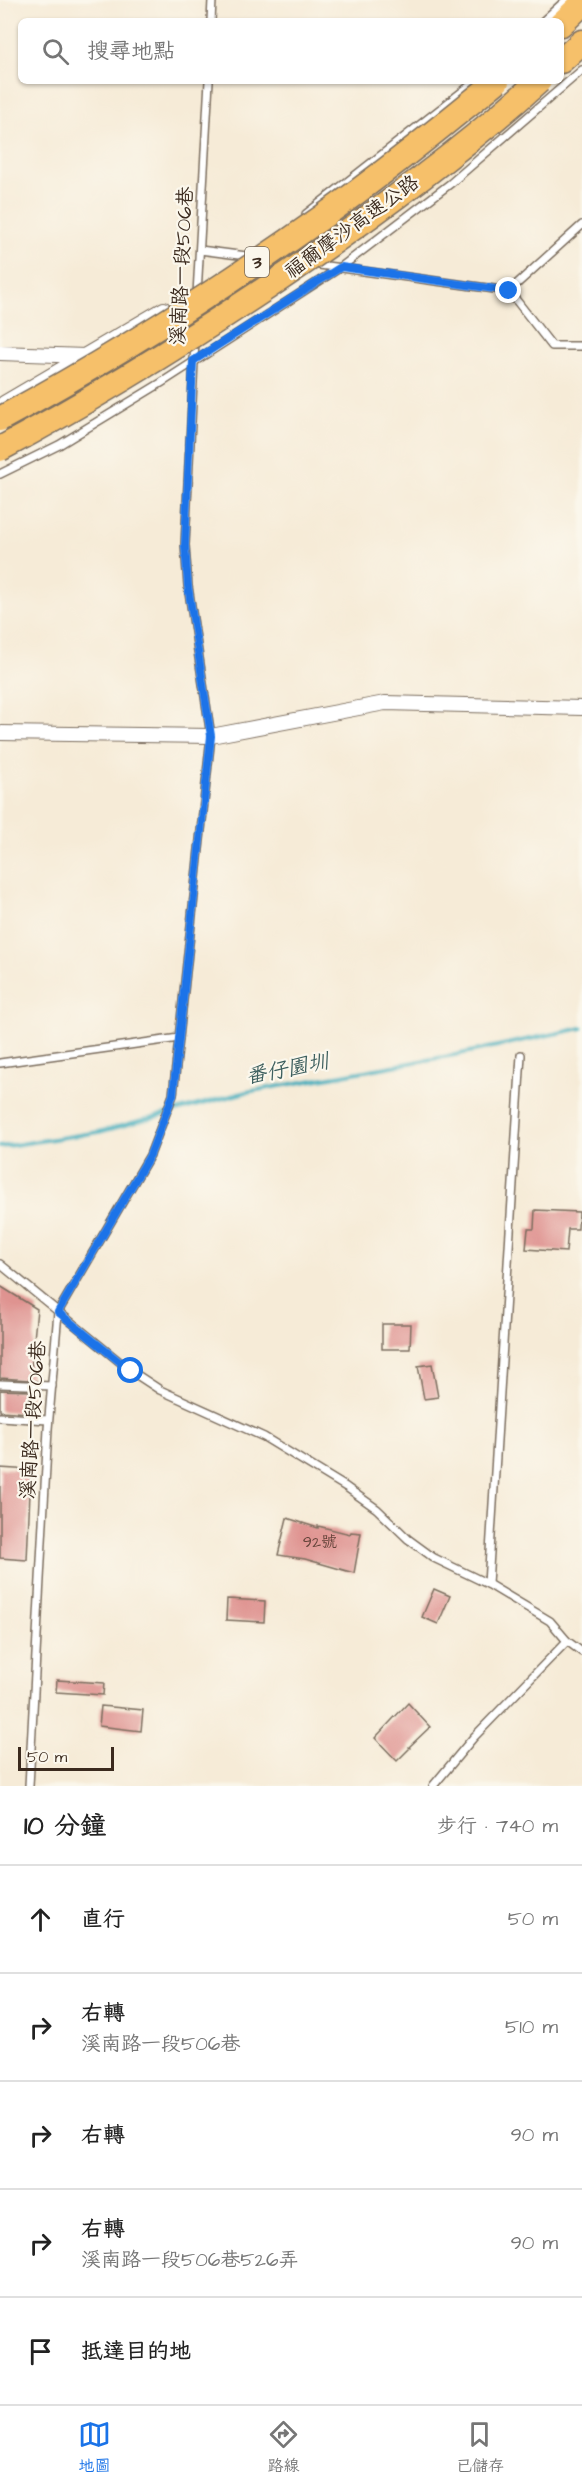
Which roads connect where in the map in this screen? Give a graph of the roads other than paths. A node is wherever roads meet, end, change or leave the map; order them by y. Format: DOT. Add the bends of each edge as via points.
graph roads {
  1 [pos="212,0"];
  2 [pos="566,0"];
  3 [pos="582,4"];
  4 [pos="211,18"];
  5 [pos="546,18"];
  6 [pos="564,21"];
  7 [pos="582,42"];
  8 [pos="564,58"];
  9 [pos="582,70"];
  10 [pos="209,84"];
  11 [pos="472,84"];
  12 [pos="494,84"];
  13 [pos="535,84"];
  14 [pos="301,218"];
  15 [pos="582,225"];
  16 [pos="200,250"];
  17 [pos="256,250"];
  18 [pos="247,256"];
  19 [pos="271,259"];
  20 [pos="294,262"];
  21 [pos="237,263"];
  22 [pos="341,267"];
  23 [pos="202,286"];
  24 [pos="509,291"];
  25 [pos="196,313"];
  26 [pos="195,325"];
  27 [pos="582,346"];
  28 [pos="0,353"];
  29 [pos="85,356"];
  30 [pos="193,361"];
  31 [pos="0,406"];
  32 [pos="0,419"];
  33 [pos="0,449"];
  34 [pos="0,474"];
  35 [pos="582,708"];
  36 [pos="0,733"];
  37 [pos="211,736"];
  38 [pos="179,1038"];
  39 [pos="521,1055"];
  40 [pos="0,1063"];
  41 [pos="0,1264"];
  42 [pos="58,1312"];
  43 [pos="0,1384"];
  44 [pos="52,1386"];
  45 [pos="0,1417"];
  46 [pos="48,1420"];
  47 [pos="488,1584"];
  48 [pos="567,1641"];
  49 [pos="582,1653"];
  50 [pos="29,1786"];
  51 [pos="433,1786"];
  1 -- 4 [label="lane"];
  2 -- 5 [label="lane"];
  3 -- 6 [label="highway"];
  7 -- 8 [label="highway"];
  9 -- 22 [label="lane" via="451,183"];
  10 -- 16 [label="lane, 溪南路一段506巷"];
  11 -- 14 [label="lane"];
  12 -- 32 [label="highway, 福爾摩沙高速公路 / 3, bridge" via="323,217 160,325"];
  13 -- 33 [label="highway, 福爾摩沙高速公路 / 3, bridge" via="413,185 314,256 70,412"];
  15 -- 24 [label="lane"];
  16 -- 18 [label="lane"];
  16 -- 23 [label="lane, 溪南路一段506巷"];
  17 -- 18 [label="lane"];
  18 -- 19 [label="lane"];
  18 -- 21 [label="lane"];
  20 -- 22 [label="lane"];
  22 -- 24 [label="lane"];
  22 -- 30 [label="lane"];
  23 -- 25 [label="lane, 溪南路一段506巷"];
  23 -- 29 [label="street"];
  24 -- 27 [label="lane" via="552,346"];
  26 -- 30 [label="lane, 溪南路一段506巷"];
  28 -- 29 [label="street"];
  29 -- 31 [label="street"];
  30 -- 34 [label="lane" via="59,445"];
  30 -- 37 [label="lane, 溪南路一段506巷" via="185,545"];
  35 -- 37 [label="street" via="385,703"];
  36 -- 37 [label="street"];
  37 -- 38 [label="lane, 溪南路一段506巷"];
  38 -- 40 [label="lane"];
  38 -- 42 [label="lane, 溪南路一段506巷" via="173,1095 150,1155"];
  39 -- 47 [label="lane"];
  41 -- 42 [label="lane"];
  42 -- 44 [label="lane, 溪南路一段506巷"];
  42 -- 47 [label="lane" via="160,1390 264,1437 377,1509 434,1558"];
  43 -- 44 [label="lane"];
  44 -- 46 [label="lane, 溪南路一段506巷"];
  45 -- 46 [label="lane"];
  46 -- 50 [label="lane, 溪南路一段506巷"];
  47 -- 48 [label="lane" via="550,1621"];
  48 -- 49 [label="lane"];
  48 -- 51 [label="lane"];
}
